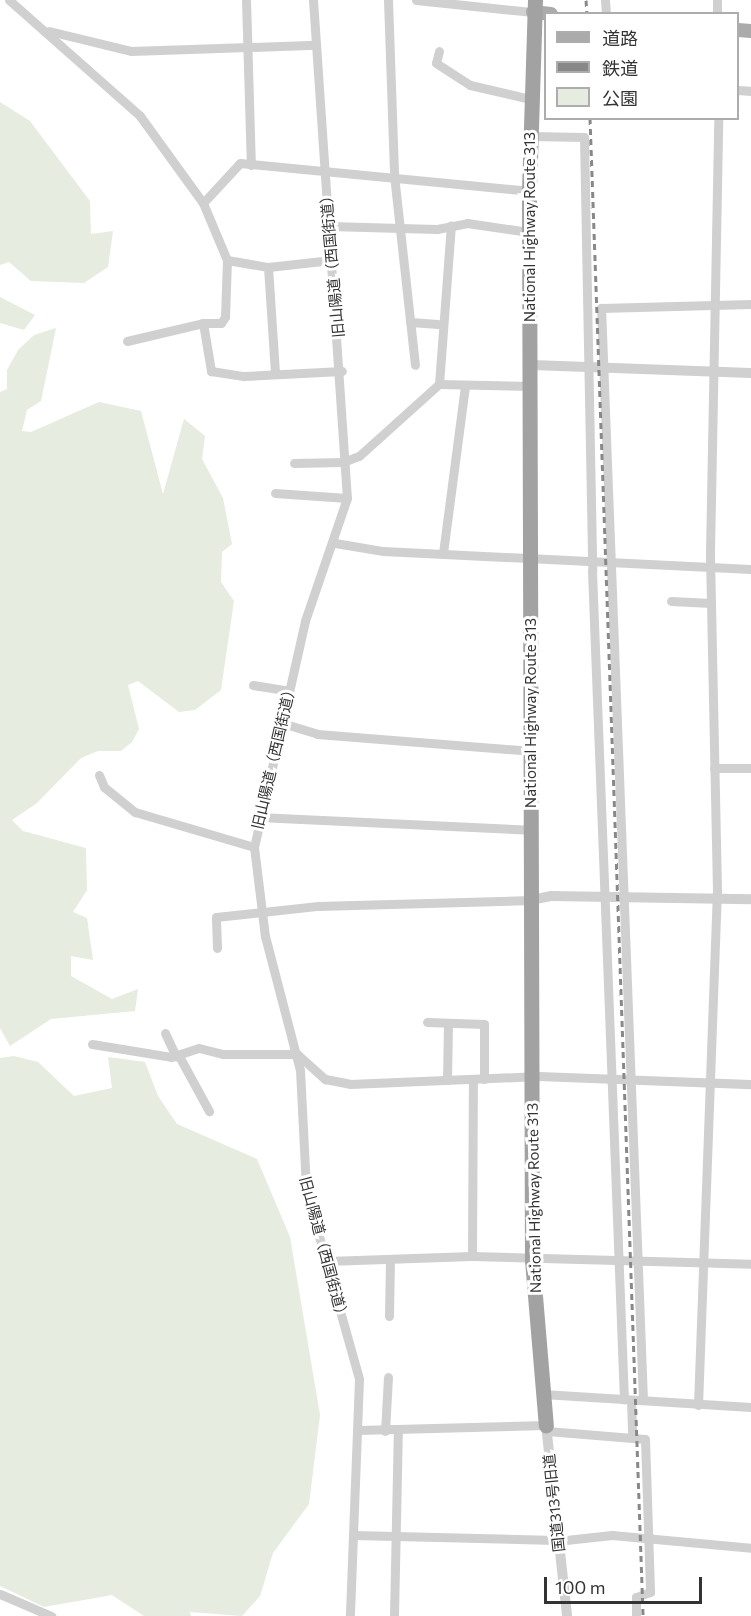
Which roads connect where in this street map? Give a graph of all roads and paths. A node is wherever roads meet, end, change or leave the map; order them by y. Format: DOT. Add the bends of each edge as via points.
graph roads {
  1 [pos="9,0"];
  2 [pos="246,0"];
  3 [pos="313,0"];
  4 [pos="388,0"];
  5 [pos="416,0"];
  6 [pos="426,1"];
  7 [pos="534,6"];
  8 [pos="49,31"];
  9 [pos="316,45"];
  10 [pos="246,49"];
  11 [pos="439,51"];
  12 [pos="530,99"];
  13 [pos="718,120"];
  14 [pos="530,136"];
  15 [pos="251,165"];
  16 [pos="324,169"];
  17 [pos="394,175"];
  18 [pos="529,191"];
  19 [pos="203,203"];
  20 [pos="451,225"];
  21 [pos="329,226"];
  22 [pos="401,226"];
  23 [pos="530,232"];
  24 [pos="227,260"];
  25 [pos="332,260"];
  26 [pos="268,267"];
  27 [pos="717,303"];
  28 [pos="751,304"];
  29 [pos="410,322"];
  30 [pos="203,323"];
  31 [pos="438,324"];
  32 [pos="126,341"];
  33 [pos="415,365"];
  34 [pos="532,365"];
  35 [pos="587,367"];
  36 [pos="604,369"];
  37 [pos="342,371"];
  38 [pos="275,372"];
  39 [pos="716,372"];
  40 [pos="751,373"];
  41 [pos="439,384"];
  42 [pos="532,386"];
  43 [pos="465,387"];
  44 [pos="348,461"];
  45 [pos="294,463"];
  46 [pos="275,493"];
  47 [pos="347,498"];
  48 [pos="336,543"];
  49 [pos="443,553"];
  50 [pos="532,558"];
  51 [pos="591,562"];
  52 [pos="613,565"];
  53 [pos="710,568"];
  54 [pos="751,569"];
  55 [pos="671,601"];
  56 [pos="711,603"];
  57 [pos="253,686"];
  58 [pos="290,691"];
  59 [pos="282,723"];
  60 [pos="531,751"];
  61 [pos="714,768"];
  62 [pos="751,768"];
  63 [pos="99,776"];
  64 [pos="258,817"];
  65 [pos="531,830"];
  66 [pos="254,847"];
  67 [pos="603,897"];
  68 [pos="624,897"];
  69 [pos="716,898"];
  70 [pos="751,899"];
  71 [pos="531,900"];
  72 [pos="260,913"];
  73 [pos="217,948"];
  74 [pos="427,1022"];
  75 [pos="448,1023"];
  76 [pos="165,1033"];
  77 [pos="92,1044"];
  78 [pos="297,1054"];
  79 [pos="177,1056"];
  80 [pos="533,1076"];
  81 [pos="484,1079"];
  82 [pos="608,1079"];
  83 [pos="447,1080"];
  84 [pos="473,1080"];
  85 [pos="630,1080"];
  86 [pos="709,1082"];
  87 [pos="751,1084"];
  88 [pos="209,1111"];
  89 [pos="472,1256"];
  90 [pos="390,1259"];
  91 [pos="532,1260"];
  92 [pos="327,1261"];
  93 [pos="618,1261"];
  94 [pos="641,1261"];
  95 [pos="704,1263"];
  96 [pos="751,1264"];
  97 [pos="389,1316"];
  98 [pos="388,1377"];
  99 [pos="543,1394"];
  100 [pos="627,1400"];
  101 [pos="643,1400"];
  102 [pos="698,1405"];
  103 [pos="751,1407"];
  104 [pos="546,1428"];
  105 [pos="358,1430"];
  106 [pos="385,1431"];
  107 [pos="399,1431"];
  108 [pos="632,1438"];
  109 [pos="354,1535"];
  110 [pos="397,1536"];
  111 [pos="647,1537"];
  112 [pos="558,1538"];
  113 [pos="751,1548"];
  114 [pos="0,1594"];
  115 [pos="51,1616"];
  116 [pos="351,1616"];
  117 [pos="394,1616"];
  118 [pos="567,1616"];
  119 [pos="636,1616"];
  1 -- 8 [label="street"];
  2 -- 10 [label="street"];
  3 -- 9 [label="street, 旧山陽道（西国街道）"];
  4 -- 17 [label="street"];
  5 -- 6 [label="street"];
  6 -- 7 [label="street"];
  7 -- 12 [label="highway, National Highway Route 313"];
  8 -- 10 [label="street" via="131,51"];
  8 -- 19 [label="street" via="140,116"];
  9 -- 10 [label="street"];
  9 -- 16 [label="street, 旧山陽道（西国街道）"];
  10 -- 15 [label="street"];
  11 -- 12 [label="street" via="436,63 470,85"];
  12 -- 14 [label="highway, National Highway Route 313"];
  13 -- 27 [label="street"];
  14 -- 18 [label="highway, National Highway Route 313"];
  14 -- 35 [label="street" via="584,137"];
  15 -- 16 [label="street"];
  15 -- 19 [label="street" via="235,164"];
  16 -- 17 [label="street"];
  16 -- 21 [label="street, 旧山陽道（西国街道）"];
  17 -- 18 [label="street"];
  17 -- 22 [label="street"];
  18 -- 23 [label="highway, National Highway Route 313"];
  19 -- 24 [label="street"];
  20 -- 22 [label="street"];
  20 -- 23 [label="street"];
  20 -- 41 [label="street"];
  21 -- 22 [label="street"];
  21 -- 25 [label="street, 旧山陽道（西国街道）"];
  22 -- 29 [label="street"];
  23 -- 34 [label="highway, National Highway Route 313"];
  24 -- 26 [label="street"];
  24 -- 30 [label="street" via="225,317 221,323"];
  25 -- 26 [label="street"];
  25 -- 37 [label="street, 旧山陽道（西国街道）"];
  26 -- 38 [label="street"];
  27 -- 28 [label="street"];
  27 -- 36 [label="street" via="605,304"];
  27 -- 39 [label="street"];
  29 -- 31 [label="street"];
  29 -- 33 [label="street"];
  30 -- 32 [label="street"];
  30 -- 38 [label="street" via="214,374"];
  34 -- 35 [label="street"];
  34 -- 42 [label="highway, National Highway Route 313"];
  35 -- 36 [label="street"];
  35 -- 51 [label="street"];
  36 -- 39 [label="street"];
  36 -- 52 [label="street"];
  37 -- 38 [label="street"];
  37 -- 44 [label="street, 旧山陽道（西国街道）"];
  39 -- 40 [label="street"];
  39 -- 53 [label="street"];
  41 -- 43 [label="street"];
  41 -- 44 [label="street"];
  42 -- 43 [label="street"];
  42 -- 50 [label="highway, National Highway Route 313"];
  43 -- 49 [label="street"];
  44 -- 45 [label="street"];
  44 -- 47 [label="street, 旧山陽道（西国街道）"];
  46 -- 47 [label="street"];
  47 -- 48 [label="street, 旧山陽道（西国街道）"];
  48 -- 49 [label="street"];
  48 -- 58 [label="street, 旧山陽道（西国街道）" via="305,621"];
  49 -- 50 [label="street"];
  50 -- 51 [label="street"];
  50 -- 60 [label="highway, National Highway Route 313"];
  51 -- 52 [label="street"];
  51 -- 67 [label="street"];
  52 -- 53 [label="street"];
  52 -- 68 [label="street"];
  53 -- 54 [label="street"];
  53 -- 56 [label="street"];
  55 -- 56 [label="street"];
  56 -- 61 [label="street"];
  57 -- 58 [label="street"];
  58 -- 59 [label="street, 旧山陽道（西国街道）"];
  59 -- 60 [label="street" via="317,734"];
  59 -- 64 [label="street, 旧山陽道（西国街道）"];
  60 -- 65 [label="highway, National Highway Route 313"];
  61 -- 62 [label="street"];
  61 -- 69 [label="street"];
  63 -- 66 [label="street" via="104,788 135,812"];
  64 -- 65 [label="street"];
  64 -- 66 [label="street, 旧山陽道（西国街道）"];
  65 -- 71 [label="highway, National Highway Route 313"];
  66 -- 72 [label="street, 旧山陽道（西国街道）"];
  67 -- 68 [label="street"];
  67 -- 71 [label="street"];
  67 -- 82 [label="street"];
  68 -- 69 [label="street"];
  68 -- 85 [label="street"];
  69 -- 70 [label="street"];
  69 -- 86 [label="street"];
  71 -- 72 [label="street" via="318,906"];
  71 -- 80 [label="highway, National Highway Route 313"];
  72 -- 73 [label="street" via="216,917"];
  72 -- 78 [label="street, 旧山陽道（西国街道）"];
  74 -- 75 [label="street"];
  75 -- 81 [label="street" via="484,1024"];
  75 -- 83 [label="street"];
  76 -- 79 [label="street"];
  77 -- 79 [label="street"];
  78 -- 79 [label="street" via="230,1055 199,1048"];
  78 -- 83 [label="street" via="324,1079 350,1084"];
  78 -- 92 [label="street, 旧山陽道（西国街道）" via="303,1170"];
  79 -- 88 [label="street"];
  80 -- 81 [label="street"];
  80 -- 82 [label="street"];
  80 -- 91 [label="highway, National Highway Route 313"];
  81 -- 84 [label="street"];
  82 -- 85 [label="street"];
  82 -- 93 [label="street"];
  83 -- 84 [label="street"];
  84 -- 89 [label="street"];
  85 -- 86 [label="street"];
  85 -- 94 [label="street"];
  86 -- 87 [label="street"];
  86 -- 95 [label="street"];
  89 -- 90 [label="street"];
  89 -- 91 [label="street"];
  90 -- 92 [label="street"];
  90 -- 97 [label="street"];
  91 -- 93 [label="street"];
  91 -- 99 [label="highway, National Highway Route 313"];
  92 -- 105 [label="street, 旧山陽道（西国街道）" via="359,1379"];
  93 -- 94 [label="street"];
  93 -- 100 [label="street"];
  94 -- 95 [label="street"];
  94 -- 101 [label="street"];
  95 -- 96 [label="street"];
  95 -- 102 [label="street"];
  98 -- 106 [label="street"];
  99 -- 100 [label="street"];
  99 -- 104 [label="highway, National Highway Route 313"];
  100 -- 101 [label="street"];
  100 -- 108 [label="street"];
  101 -- 102 [label="street"];
  102 -- 103 [label="street"];
  104 -- 107 [label="street"];
  104 -- 108 [label="street"];
  104 -- 112 [label="street, 国道313号旧道"];
  105 -- 106 [label="street"];
  105 -- 109 [label="street, 旧山陽道（西国街道）"];
  106 -- 107 [label="street"];
  107 -- 110 [label="street"];
  108 -- 111 [label="street" via="645,1440"];
  109 -- 110 [label="street"];
  109 -- 116 [label="street, 旧山陽道（西国街道）"];
  110 -- 112 [label="street"];
  110 -- 117 [label="street"];
  111 -- 112 [label="street"];
  111 -- 113 [label="street"];
  111 -- 119 [label="street" via="650,1592 636,1597"];
  112 -- 118 [label="street, 国道313号旧道"];
  114 -- 115 [label="street"];
}
